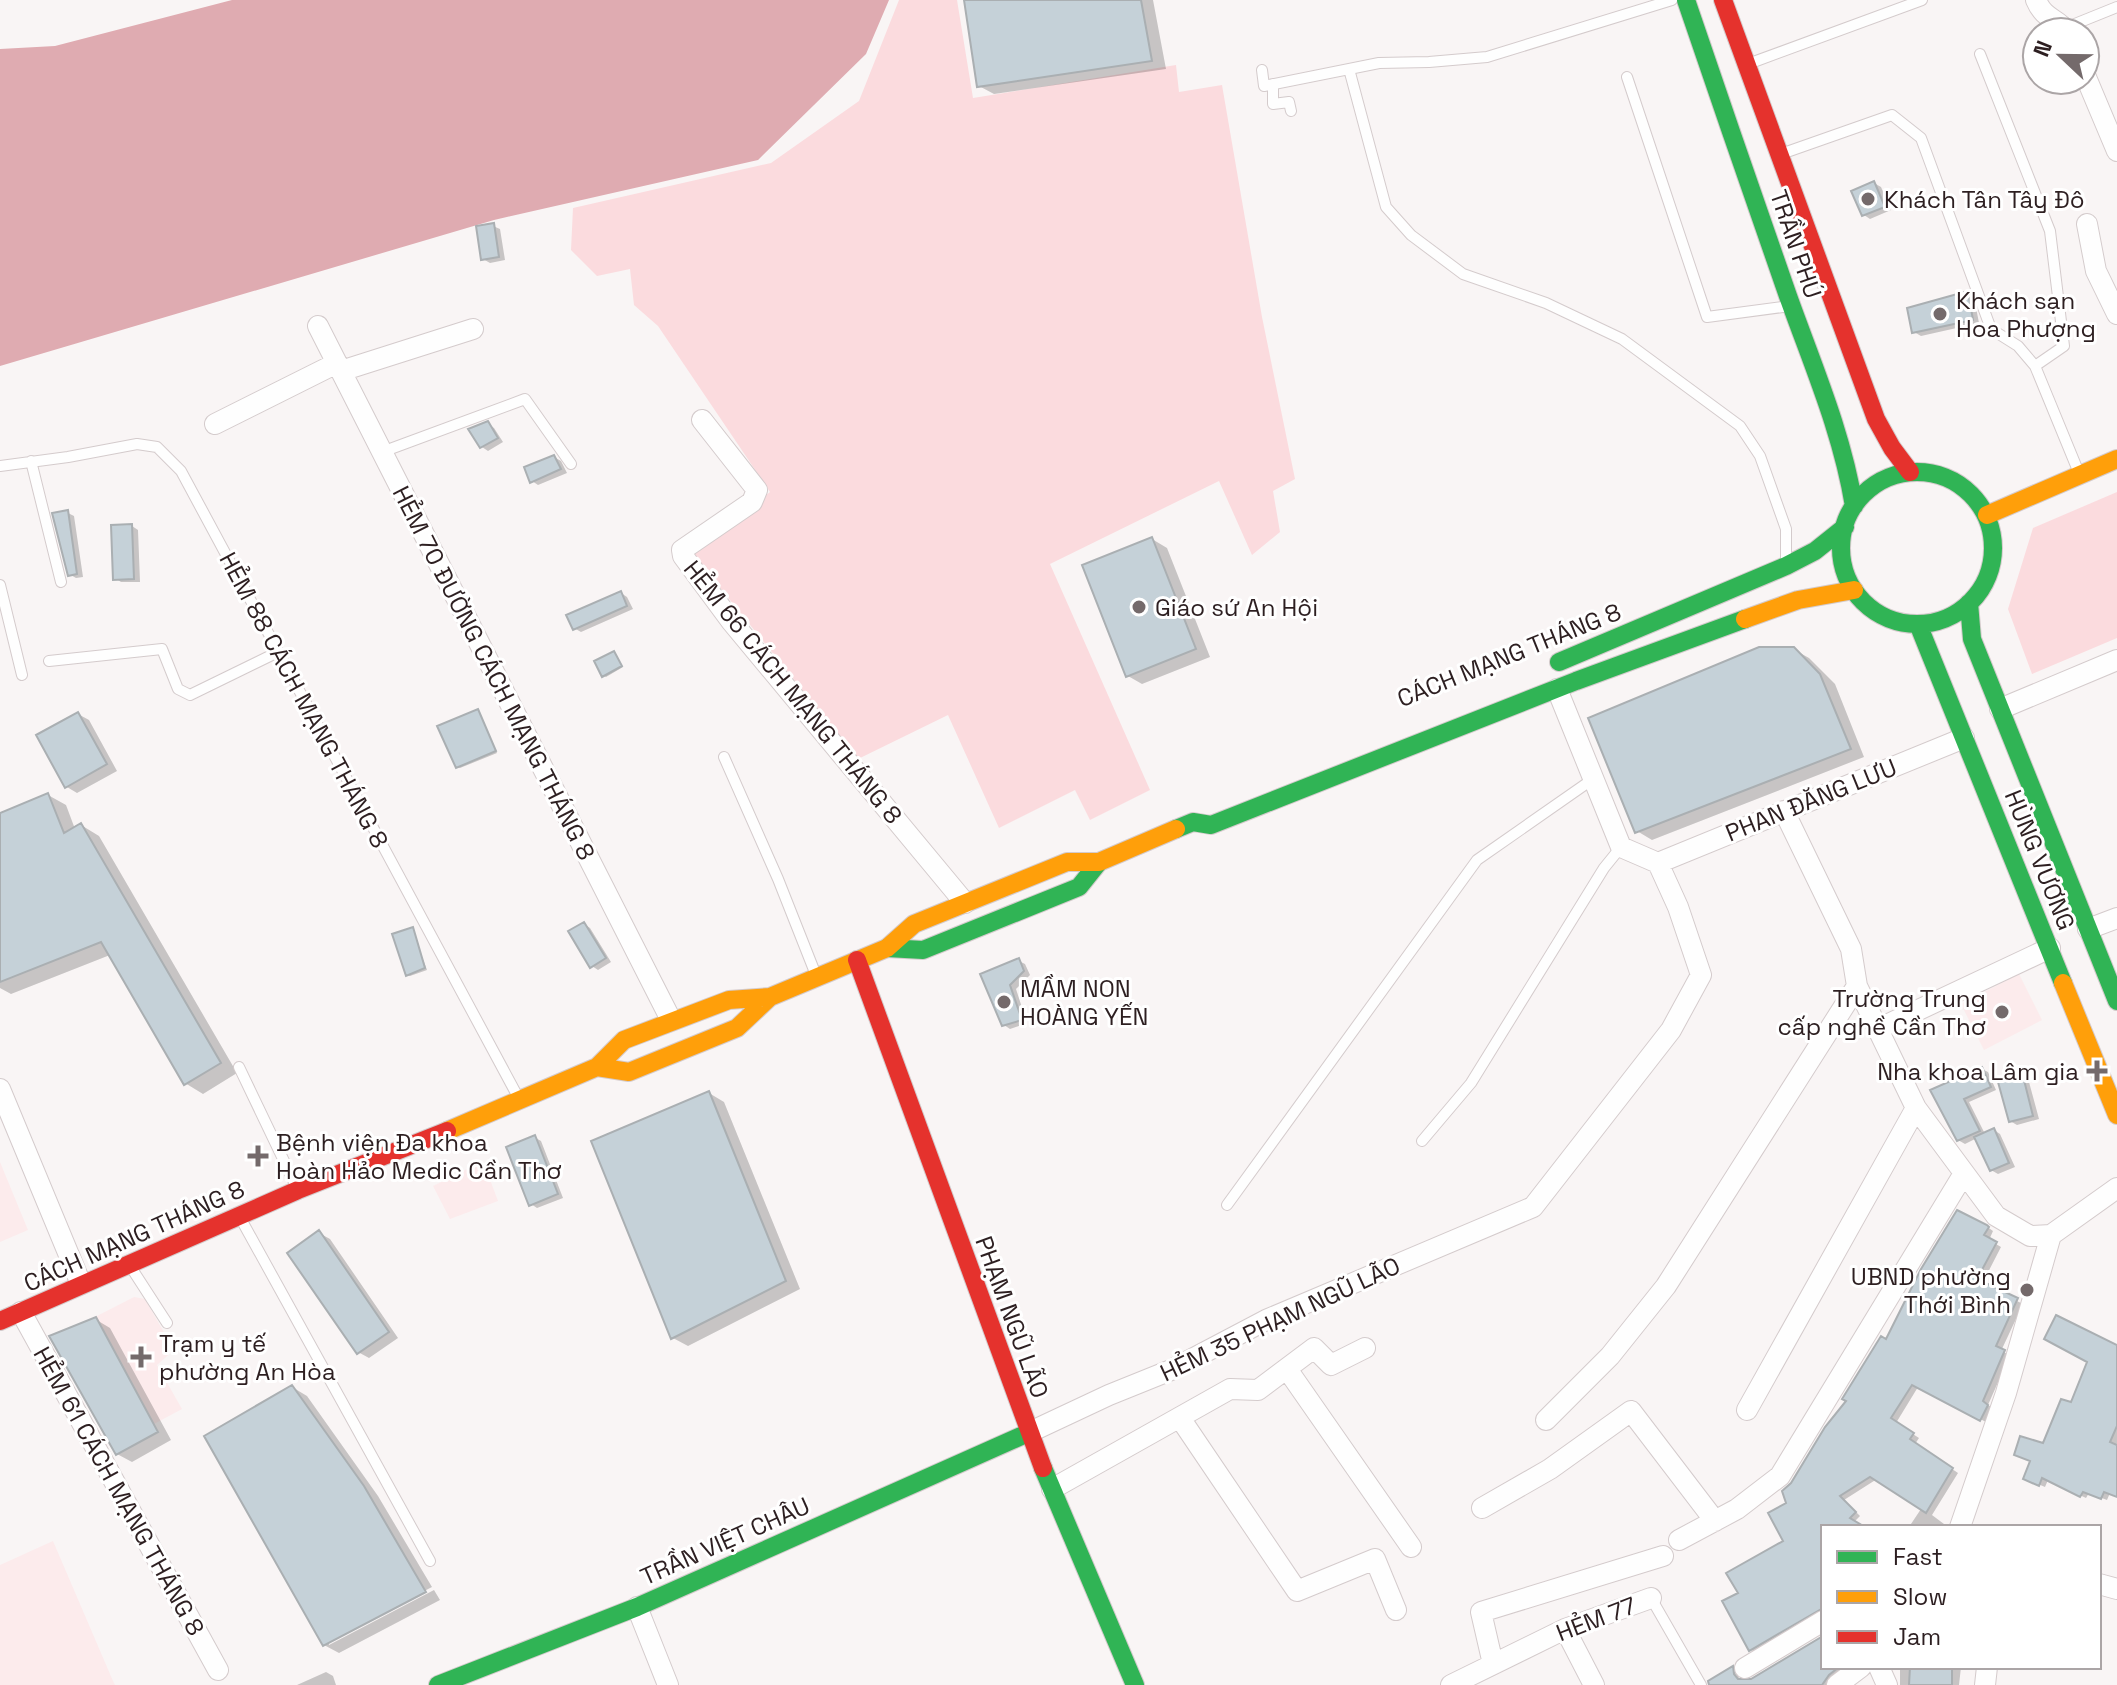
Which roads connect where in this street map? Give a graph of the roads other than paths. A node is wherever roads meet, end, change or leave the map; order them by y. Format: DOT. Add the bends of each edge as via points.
graph roads {
  1 [pos="1672,0"];
  2 [pos="1686,0"];
  3 [pos="1723,0"];
  4 [pos="1922,0"];
  5 [pos="2117,7"];
  6 [pos="2097,16"];
  7 [pos="1980,54"];
  8 [pos="1746,65"];
  9 [pos="1349,69"];
  10 [pos="1262,70"];
  11 [pos="1627,77"];
  12 [pos="1273,84"];
  13 [pos="2094,96"];
  14 [pos="1291,111"];
  15 [pos="2117,151"];
  16 [pos="1777,155"];
  17 [pos="2087,224"];
  18 [pos="1792,305"];
  19 [pos="2117,314"];
  20 [pos="318,326"];
  21 [pos="473,329"];
  22 [pos="2035,366"];
  23 [pos="339,367"];
  24 [pos="702,420"];
  25 [pos="215,424"];
  26 [pos="382,452"];
  27 [pos="2117,459"];
  28 [pos="31,461"];
  29 [pos="571,464"];
  30 [pos="0,466"];
  31 [pos="1910,472"];
  32 [pos="2080,475"];
  33 [pos="1854,506"];
  34 [pos="1987,515"];
  35 [pos="1845,527"];
  36 [pos="1786,566"];
  37 [pos="61,582"];
  38 [pos="0,585"];
  39 [pos="1854,590"];
  40 [pos="1969,603"];
  41 [pos="1918,624"];
  42 [pos="278,652"];
  43 [pos="2117,660"];
  44 [pos="49,661"];
  45 [pos="1542,668"];
  46 [pos="22,675"];
  47 [pos="1557,689"];
  48 [pos="2000,709"];
  49 [pos="1964,738"];
  50 [pos="724,757"];
  51 [pos="1593,779"];
  52 [pos="1206,802"];
  53 [pos="1784,811"];
  54 [pos="1193,822"];
  55 [pos="1621,847"];
  56 [pos="1099,862"];
  57 [pos="1658,863"];
  58 [pos="965,903"];
  59 [pos="2117,918"];
  60 [pos="2088,929"];
  61 [pos="887,948"];
  62 [pos="2050,948"];
  63 [pos="857,960"];
  64 [pos="816,976"];
  65 [pos="1857,986"];
  66 [pos="770,997"];
  67 [pos="2117,1001"];
  68 [pos="671,1020"];
  69 [pos="1878,1029"];
  70 [pos="239,1067"];
  71 [pos="597,1067"];
  72 [pos="0,1089"];
  73 [pos="519,1100"];
  74 [pos="1916,1108"];
  75 [pos="2117,1115"];
  76 [pos="1422,1141"];
  77 [pos="1963,1175"];
  78 [pos="2117,1188"];
  79 [pos="298,1190"];
  80 [pos="1227,1205"];
  81 [pos="239,1216"];
  82 [pos="2051,1235"];
  83 [pos="128,1264"];
  84 [pos="81,1284"];
  85 [pos="21,1312"];
  86 [pos="0,1321"];
  87 [pos="167,1323"];
  88 [pos="1365,1348"];
  89 [pos="1287,1369"];
  90 [pos="1747,1410"];
  91 [pos="1180,1418"];
  92 [pos="1546,1420"];
  93 [pos="1028,1433"];
  94 [pos="1052,1489"];
  95 [pos="1482,1508"];
  96 [pos="1715,1521"];
  97 [pos="1961,1525"];
  98 [pos="1679,1540"];
  99 [pos="1411,1547"];
  100 [pos="1663,1556"];
  101 [pos="430,1561"];
  102 [pos="1651,1598"];
  103 [pos="637,1607"];
  104 [pos="1396,1610"];
  105 [pos="1821,1622"];
  106 [pos="1565,1629"];
  107 [pos="1493,1664"];
  108 [pos="1745,1668"];
  109 [pos="1858,1669"];
  110 [pos="218,1670"];
  111 [pos="438,1685"];
  112 [pos="668,1685"];
  113 [pos="1135,1685"];
  114 [pos="1451,1685"];
  115 [pos="1594,1685"];
  116 [pos="1701,1685"];
  117 [pos="1837,1685"];
  1 -- 9 [label="lane" via="1487,57"];
  2 -- 18 [label="main road, TRẦN PHÚ"];
  3 -- 8 [label="main road, TRẦN PHÚ"];
  4 -- 8 [label="lane"];
  5 -- 6 [label="lane"];
  7 -- 22 [label="lane" via="2050,231 2064,346"];
  8 -- 16 [label="main road, TRẦN PHÚ"];
  9 -- 12 [label="lane"];
  9 -- 36 [label="lane" via="1386,207 1411,235 1463,274 1546,303 1622,339 1740,426 1760,456 1786,529"];
  10 -- 12 [label="lane" via="1264,86"];
  11 -- 18 [label="lane" via="1707,317"];
  12 -- 14 [label="lane" via="1273,104 1289,102"];
  13 -- 15 [label="street"];
  16 -- 22 [label="lane" via="1892,115 1921,138 1991,329 2018,346"];
  16 -- 31 [label="main road, TRẦN PHÚ" via="1876,419"];
  17 -- 19 [label="street" via="2096,271"];
  18 -- 33 [label="main road, TRẦN PHÚ" via="1841,438"];
  20 -- 23 [label="street, HẺM 70 ĐƯỜNG CÁCH MẠNG THÁNG 8"];
  21 -- 23 [label="street"];
  22 -- 32 [label="lane"];
  23 -- 25 [label="street"];
  23 -- 26 [label="street, HẺM 70 ĐƯỜNG CÁCH MẠNG THÁNG 8"];
  24 -- 58 [label="street, HẺM 66 CÁCH MẠNG THÁNG 8" via="757,490 752,502 682,550 683,556"];
  26 -- 29 [label="lane" via="525,399"];
  26 -- 68 [label="street, HẺM 70 ĐƯỜNG CÁCH MẠNG THÁNG 8"];
  27 -- 32 [label="main road"];
  28 -- 30 [label="lane, HẺM 88 CÁCH MẠNG THÁNG 8"];
  28 -- 37 [label="lane"];
  28 -- 42 [label="lane, HẺM 88 CÁCH MẠNG THÁNG 8" via="137,444 157,447 181,471"];
  31 -- 33 [label="main road" via="1887,476"];
  31 -- 34 [label="main road" via="1956,481"];
  32 -- 34 [label="main road"];
  33 -- 35 [label="main road"];
  34 -- 40 [label="main road" via="1992,562"];
  35 -- 36 [label="main road, CÁCH MẠNG THÁNG 8"];
  35 -- 39 [label="main road" via="1843,561"];
  36 -- 45 [label="main road, CÁCH MẠNG THÁNG 8"];
  38 -- 46 [label="lane"];
  39 -- 41 [label="main road" via="1882,615"];
  39 -- 47 [label="main road, CÁCH MẠNG THÁNG 8" via="1798,600"];
  40 -- 41 [label="main road" via="1937,621"];
  40 -- 48 [label="main road, HÙNG VƯƠNG" via="1972,639"];
  41 -- 49 [label="main road, HÙNG VƯƠNG"];
  42 -- 44 [label="lane" via="190,695 178,689 162,649"];
  42 -- 73 [label="lane, HẺM 88 CÁCH MẠNG THÁNG 8"];
  43 -- 48 [label="street"];
  47 -- 51 [label="street"];
  47 -- 54 [label="main road, CÁCH MẠNG THÁNG 8" via="1211,825"];
  48 -- 60 [label="main road, HÙNG VƯƠNG"];
  49 -- 53 [label="street, PHAN ĐĂNG LƯU"];
  49 -- 62 [label="main road, HÙNG VƯƠNG"];
  50 -- 64 [label="lane"];
  51 -- 55 [label="street"];
  51 -- 80 [label="lane" via="1477,860"];
  52 -- 54 [label="main road"];
  53 -- 57 [label="street, PHAN ĐĂNG LƯU"];
  53 -- 65 [label="street" via="1851,949"];
  54 -- 56 [label="main road, CÁCH MẠNG THÁNG 8"];
  55 -- 57 [label="street"];
  55 -- 76 [label="lane" via="1471,1083"];
  56 -- 58 [label="main road, CÁCH MẠNG THÁNG 8" via="1067,862"];
  56 -- 61 [label="main road, CÁCH MẠNG THÁNG 8" via="1079,887 923,950"];
  57 -- 93 [label="street, HẺM 35 PHẠM NGŨ LÃO" via="1701,975 1671,1030 1533,1207 1266,1320 1171,1370"];
  58 -- 61 [label="main road, CÁCH MẠNG THÁNG 8" via="914,924"];
  59 -- 60 [label="street"];
  60 -- 67 [label="main road, HÙNG VƯƠNG"];
  61 -- 63 [label="main road, CÁCH MẠNG THÁNG 8"];
  62 -- 69 [label="street"];
  62 -- 75 [label="main road, HÙNG VƯƠNG"];
  63 -- 64 [label="main road, CÁCH MẠNG THÁNG 8"];
  63 -- 93 [label="main road, PHẠM NGŨ LÃO"];
  64 -- 66 [label="main road, CÁCH MẠNG THÁNG 8"];
  65 -- 69 [label="street"];
  65 -- 92 [label="street" via="1666,1286 1610,1356"];
  66 -- 68 [label="main road, CÁCH MẠNG THÁNG 8" via="729,1000"];
  66 -- 71 [label="main road, CÁCH MẠNG THÁNG 8" via="724,1034 629,1072"];
  68 -- 71 [label="main road, CÁCH MẠNG THÁNG 8" via="624,1040"];
  69 -- 74 [label="street"];
  70 -- 79 [label="lane"];
  71 -- 73 [label="main road, CÁCH MẠNG THÁNG 8"];
  72 -- 84 [label="street"];
  73 -- 79 [label="main road, CÁCH MẠNG THÁNG 8"];
  74 -- 77 [label="street"];
  74 -- 90 [label="street"];
  77 -- 82 [label="street" via="1996,1216 2030,1236"];
  77 -- 96 [label="street" via="1780,1476"];
  78 -- 82 [label="street"];
  79 -- 81 [label="main road, CÁCH MẠNG THÁNG 8"];
  81 -- 83 [label="main road, CÁCH MẠNG THÁNG 8"];
  81 -- 101 [label="lane"];
  82 -- 97 [label="street" via="2006,1393"];
  83 -- 84 [label="main road, CÁCH MẠNG THÁNG 8"];
  83 -- 87 [label="lane"];
  84 -- 85 [label="main road, CÁCH MẠNG THÁNG 8"];
  85 -- 86 [label="main road, CÁCH MẠNG THÁNG 8"];
  85 -- 110 [label="street, HẺM 61 CÁCH MẠNG THÁNG 8"];
  88 -- 89 [label="street" via="1331,1365 1314,1348"];
  89 -- 91 [label="street" via="1258,1390 1230,1389"];
  89 -- 99 [label="street"];
  91 -- 94 [label="street"];
  91 -- 104 [label="street" via="1297,1591 1375,1559"];
  93 -- 94 [label="main road, PHẠM NGŨ LÃO"];
  93 -- 103 [label="main road, TRẦN VIỆT CHÂU"];
  94 -- 113 [label="main road, PHẠM NGŨ LÃO"];
  95 -- 96 [label="street" via="1550,1469 1631,1411"];
  96 -- 98 [label="street"];
  100 -- 107 [label="street" via="1481,1612"];
  102 -- 106 [label="street, HẺM 77"];
  102 -- 116 [label="lane, HẺM 77"];
  103 -- 111 [label="main road, TRẦN VIỆT CHÂU"];
  103 -- 112 [label="street"];
  105 -- 108 [label="street"];
  106 -- 107 [label="street, HẺM 77"];
  106 -- 115 [label="street"];
  107 -- 114 [label="street, HẺM 77"];
  109 -- 117 [label="street"];
}
